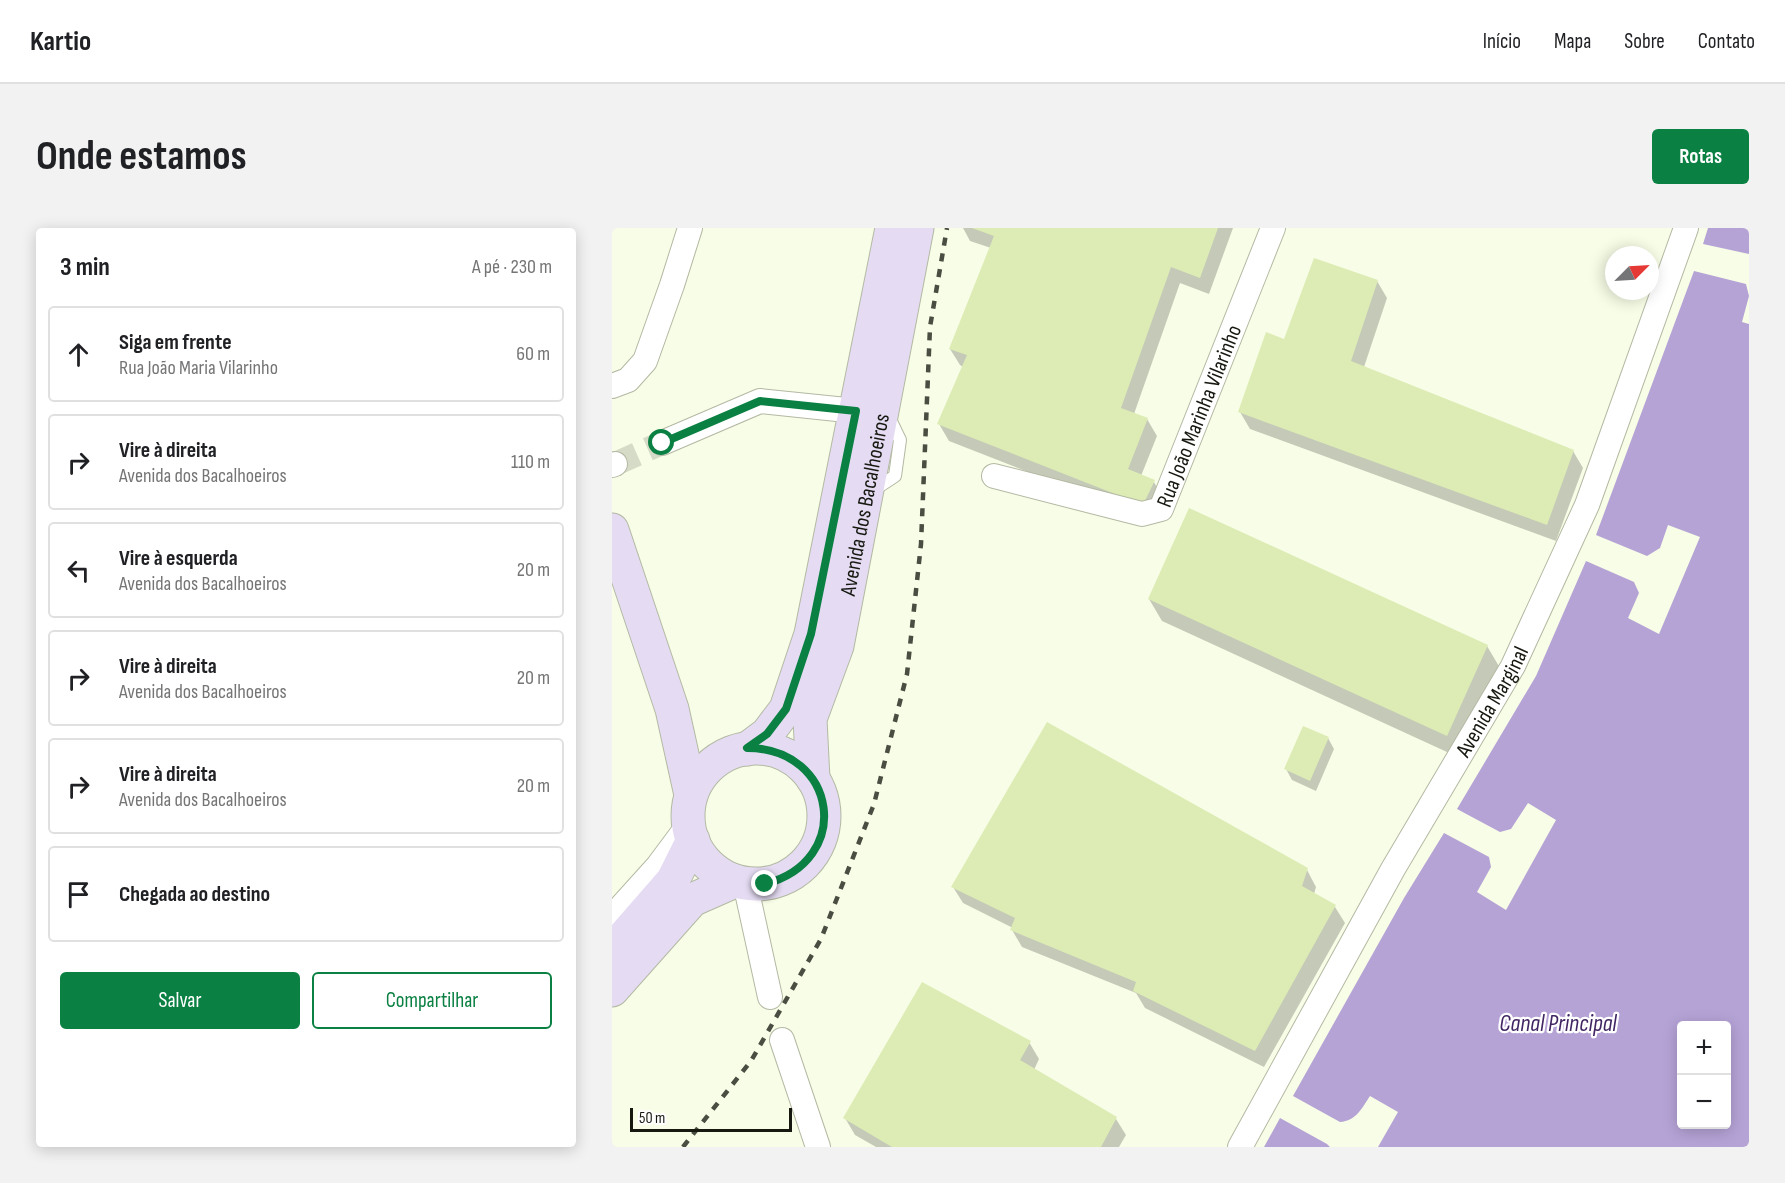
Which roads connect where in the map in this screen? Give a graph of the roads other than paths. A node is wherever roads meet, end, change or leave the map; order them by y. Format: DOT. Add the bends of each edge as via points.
graph roads {
  1 [pos="690,228"];
  2 [pos="892,228"];
  3 [pos="917,228"];
  4 [pos="1273,228"];
  5 [pos="1685,228"];
  6 [pos="612,386"];
  7 [pos="870,408"];
  8 [pos="662,443"];
  9 [pos="994,476"];
  10 [pos="612,530"];
  11 [pos="672,709"];
  12 [pos="740,750"];
  13 [pos="813,779"];
  14 [pos="691,820"];
  15 [pos="740,882"];
  16 [pos="612,917"];
  17 [pos="612,950"];
  18 [pos="612,990"];
  19 [pos="770,997"];
  20 [pos="782,1040"];
  21 [pos="818,1147"];
  22 [pos="1240,1147"];
  1 -- 6 [label="street" via="645,361 628,380"];
  2 -- 7 [label="main road, Avenida dos Bacalhoeiros"];
  3 -- 7 [label="main road, Avenida dos Bacalhoeiros"];
  4 -- 9 [label="street, Rua João Marinha Vilarinho" via="1161,509 1142,514"];
  5 -- 22 [label="street, Avenida Marginal" via="1587,506 1512,666 1393,869"];
  7 -- 8 [label="street" via="760,401"];
  7 -- 12 [label="main road, Avenida dos Bacalhoeiros" via="811,634 786,709 767,734"];
  7 -- 13 [label="main road, Avenida dos Bacalhoeiros" via="866,495 837,646 810,719"];
  10 -- 11 [label="main road"];
  11 -- 12 [label="main road" via="700,740"];
  11 -- 14 [label="main road"];
  12 -- 13 [label="main road, Avenida dos Bacalhoeiros" via="763,748 792,758"];
  12 -- 14 [label="main road, Avenida dos Bacalhoeiros" via="719,759 698,781"];
  13 -- 15 [label="main road, Avenida dos Bacalhoeiros" via="824,807 821,838 815,852 806,864 780,880 765,884"];
  14 -- 15 [label="main road" via="699,853 722,875"];
  14 -- 16 [label="street, Avenida dos Bacalhoeiros" via="658,866"];
  14 -- 17 [label="main road, Avenida dos Bacalhoeiros" via="673,880"];
  15 -- 18 [label="main road, Avenida dos Bacalhoeiros" via="692,900"];
  15 -- 19 [label="street"];
  20 -- 21 [label="street"];
}
